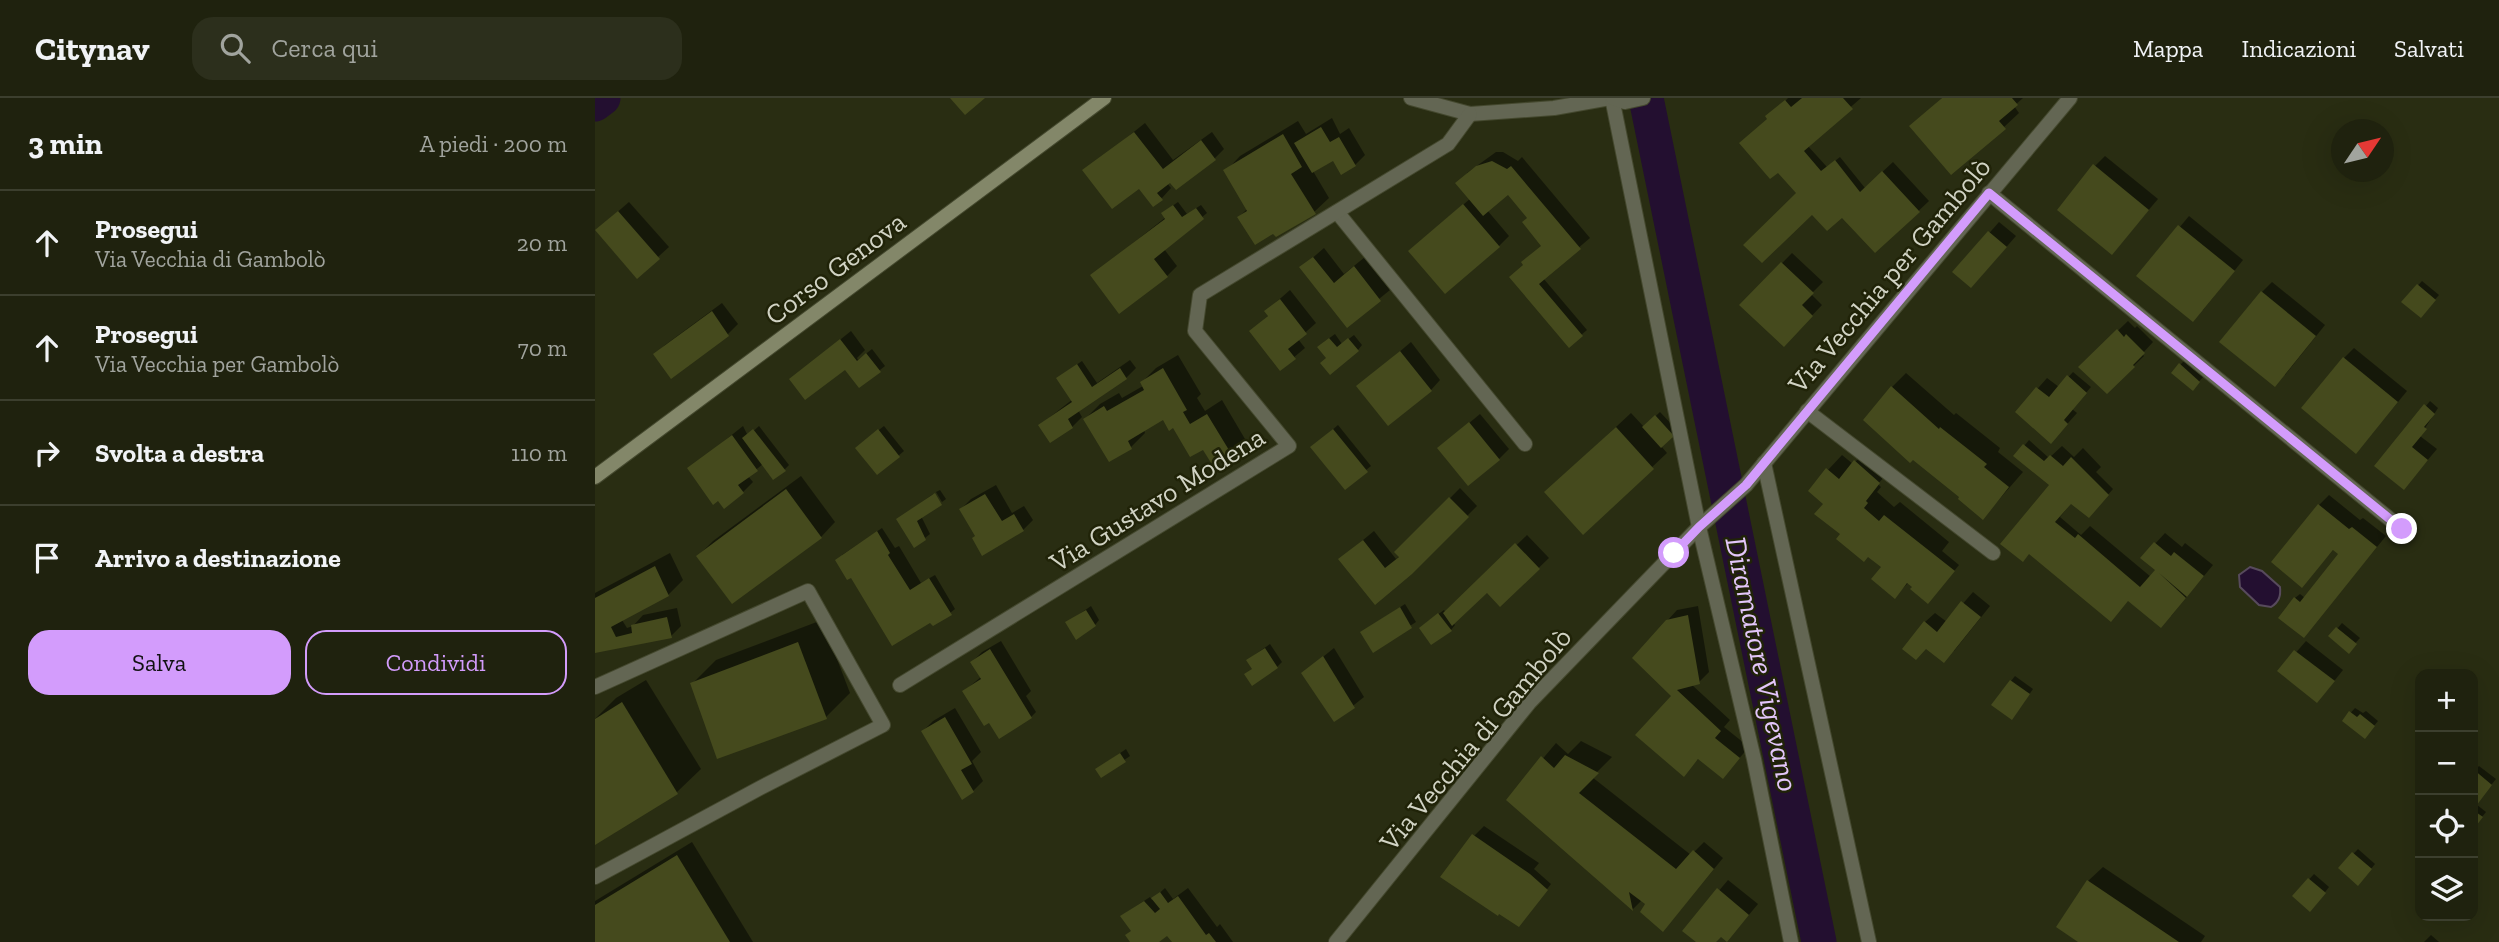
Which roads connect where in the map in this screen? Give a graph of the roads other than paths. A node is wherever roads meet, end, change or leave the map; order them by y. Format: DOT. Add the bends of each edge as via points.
graph roads {
  1 [pos="1104,98"];
  2 [pos="1411,98"];
  3 [pos="1643,98"];
  4 [pos="2070,98"];
  5 [pos="1615,99"];
  6 [pos="1471,114"];
  7 [pos="1989,193"];
  8 [pos="1337,212"];
  9 [pos="1807,411"];
  10 [pos="1525,444"];
  11 [pos="1764,463"];
  12 [pos="595,477"];
  13 [pos="1746,485"];
  14 [pos="1699,527"];
  15 [pos="2402,529"];
  16 [pos="1993,553"];
  17 [pos="900,685"];
  18 [pos="595,687"];
  19 [pos="595,877"];
  20 [pos="1336,942"];
  21 [pos="1790,942"];
  22 [pos="1869,942"];
  1 -- 12 [label="main road, Corso Genova"];
  2 -- 6 [label="street"];
  3 -- 5 [label="street"];
  4 -- 7 [label="street, Via Vecchia per Gambolò"];
  5 -- 6 [label="street"];
  5 -- 14 [label="street"];
  6 -- 8 [label="street, Via Gustavo Modena" via="1448,144"];
  7 -- 9 [label="street, Via Vecchia per Gambolò"];
  7 -- 15 [label="street"];
  8 -- 10 [label="street"];
  8 -- 17 [label="street, Via Gustavo Modena" via="1200,295 1195,331 1289,446"];
  9 -- 11 [label="street, Via Vecchia per Gambolò"];
  9 -- 16 [label="street"];
  11 -- 13 [label="street, Via Vecchia per Gambolò"];
  11 -- 22 [label="street"];
  13 -- 14 [label="street, Via Vecchia di Gambolò"];
  14 -- 20 [label="street, Via Vecchia di Gambolò" via="1529,703"];
  14 -- 21 [label="street"];
  18 -- 19 [label="street" via="808,592 883,725"];
}
